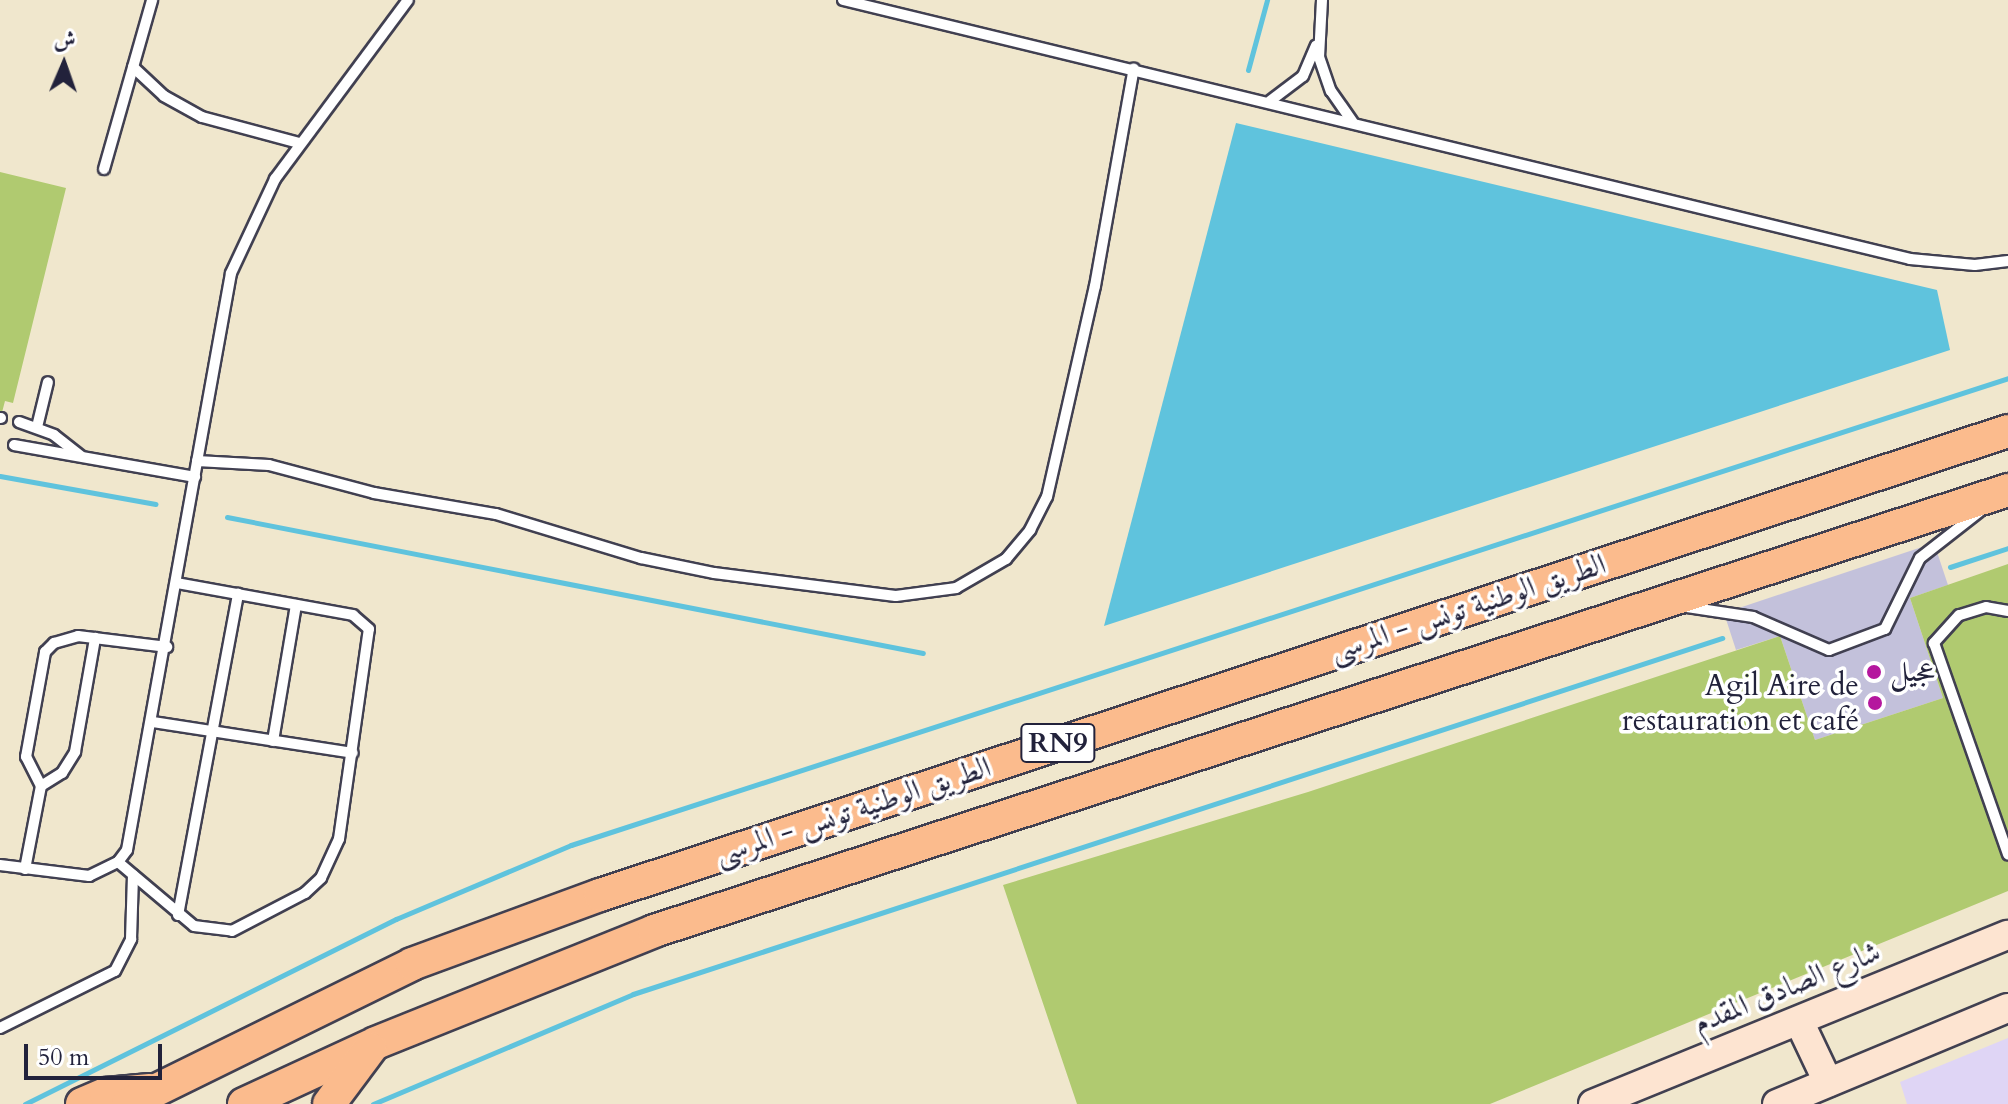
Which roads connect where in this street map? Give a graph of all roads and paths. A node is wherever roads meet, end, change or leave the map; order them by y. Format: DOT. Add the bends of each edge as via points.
graph roads {
  1 [pos="152,0"];
  2 [pos="408,0"];
  3 [pos="843,0"];
  4 [pos="1322,0"];
  5 [pos="1318,40"];
  6 [pos="133,67"];
  7 [pos="1134,68"];
  8 [pos="1270,101"];
  9 [pos="1353,122"];
  10 [pos="299,143"];
  11 [pos="104,169"];
  12 [pos="2008,261"];
  13 [pos="48,382"];
  14 [pos="19,422"];
  15 [pos="37,427"];
  16 [pos="2008,431"];
  17 [pos="14,445"];
  18 [pos="82,457"];
  19 [pos="197,461"];
  20 [pos="195,477"];
  21 [pos="2006,490"];
  22 [pos="177,583"];
  23 [pos="238,594"];
  24 [pos="296,605"];
  25 [pos="1657,608"];
  26 [pos="2008,611"];
  27 [pos="95,638"];
  28 [pos="167,647"];
  29 [pos="153,722"];
  30 [pos="212,731"];
  31 [pos="273,741"];
  32 [pos="353,753"];
  33 [pos="41,786"];
  34 [pos="2008,854"];
  35 [pos="118,862"];
  36 [pos="0,865"];
  37 [pos="25,869"];
  38 [pos="133,875"];
  39 [pos="178,915"];
  40 [pos="2008,935"];
  41 [pos="2008,1008"];
  42 [pos="1799,1021"];
  43 [pos="0,1028"];
  44 [pos="376,1043"];
  45 [pos="1828,1082"];
  46 [pos="141,1097"];
  47 [pos="82,1104"];
  48 [pos="244,1104"];
  49 [pos="329,1104"];
  50 [pos="1593,1104"];
  51 [pos="1777,1104"];
  1 -- 6 [label="lane"];
  2 -- 10 [label="lane"];
  3 -- 7 [label="lane"];
  4 -- 5 [label="lane"];
  5 -- 8 [label="lane" via="1303,76"];
  5 -- 9 [label="lane" via="1331,91"];
  6 -- 10 [label="lane" via="164,96 202,117"];
  6 -- 11 [label="lane"];
  7 -- 8 [label="lane"];
  7 -- 19 [label="lane" via="1095,286 1047,497 1030,530 1006,559 956,588 896,596 714,573 641,558 496,514 374,493 269,465"];
  8 -- 9 [label="lane"];
  9 -- 12 [label="lane" via="1910,259 1954,265"];
  10 -- 19 [label="lane" via="250,225 231,273"];
  13 -- 15 [label="lane"];
  14 -- 15 [label="lane"];
  15 -- 18 [label="lane"];
  16 -- 46 [label="highway, الطريق الوطنية تونس - المرسى / RN9" via="600,895 412,964"];
  17 -- 18 [label="lane"];
  18 -- 20 [label="lane"];
  19 -- 20 [label="lane"];
  20 -- 22 [label="lane"];
  21 -- 25 [label="highway, الطريق الوطنية تونس - المرسى / RN9"];
  21 -- 25 [label="lane" via="1920,558 1885,629 1829,650 1753,617 1700,606"];
  22 -- 23 [label="lane"];
  22 -- 28 [label="lane"];
  23 -- 24 [label="lane"];
  23 -- 30 [label="lane"];
  24 -- 31 [label="lane"];
  24 -- 32 [label="lane" via="353,615 369,629"];
  25 -- 44 [label="highway, الطريق الوطنية تونس - المرسى / RN9" via="654,931"];
  26 -- 34 [label="lane" via="1986,607 1959,615 1934,643"];
  27 -- 28 [label="lane"];
  27 -- 33 [label="lane" via="75,752 62,773"];
  27 -- 33 [label="lane" via="65,638 45,652 40,664 26,757"];
  28 -- 29 [label="lane"];
  29 -- 30 [label="lane"];
  29 -- 35 [label="lane" via="133,835"];
  30 -- 31 [label="lane"];
  30 -- 39 [label="lane"];
  31 -- 32 [label="lane"];
  32 -- 39 [label="lane" via="339,839 321,878 305,893 232,931 213,932"];
  33 -- 37 [label="lane"];
  35 -- 37 [label="lane" via="89,876"];
  35 -- 38 [label="lane"];
  36 -- 37 [label="lane"];
  38 -- 39 [label="lane"];
  38 -- 43 [label="lane" via="131,939 115,971"];
  40 -- 42 [label="main road, شارع الصادق المقدم"];
  41 -- 45 [label="main road"];
  42 -- 45 [label="main road"];
  42 -- 50 [label="main road, شارع الصادق المقدم"];
  44 -- 48 [label="highway, الطريق الوطنية تونس - المرسى / RN9"];
  44 -- 49 [label="highway"];
  45 -- 51 [label="main road"];
  46 -- 47 [label="highway" via="106,1094"];
}
